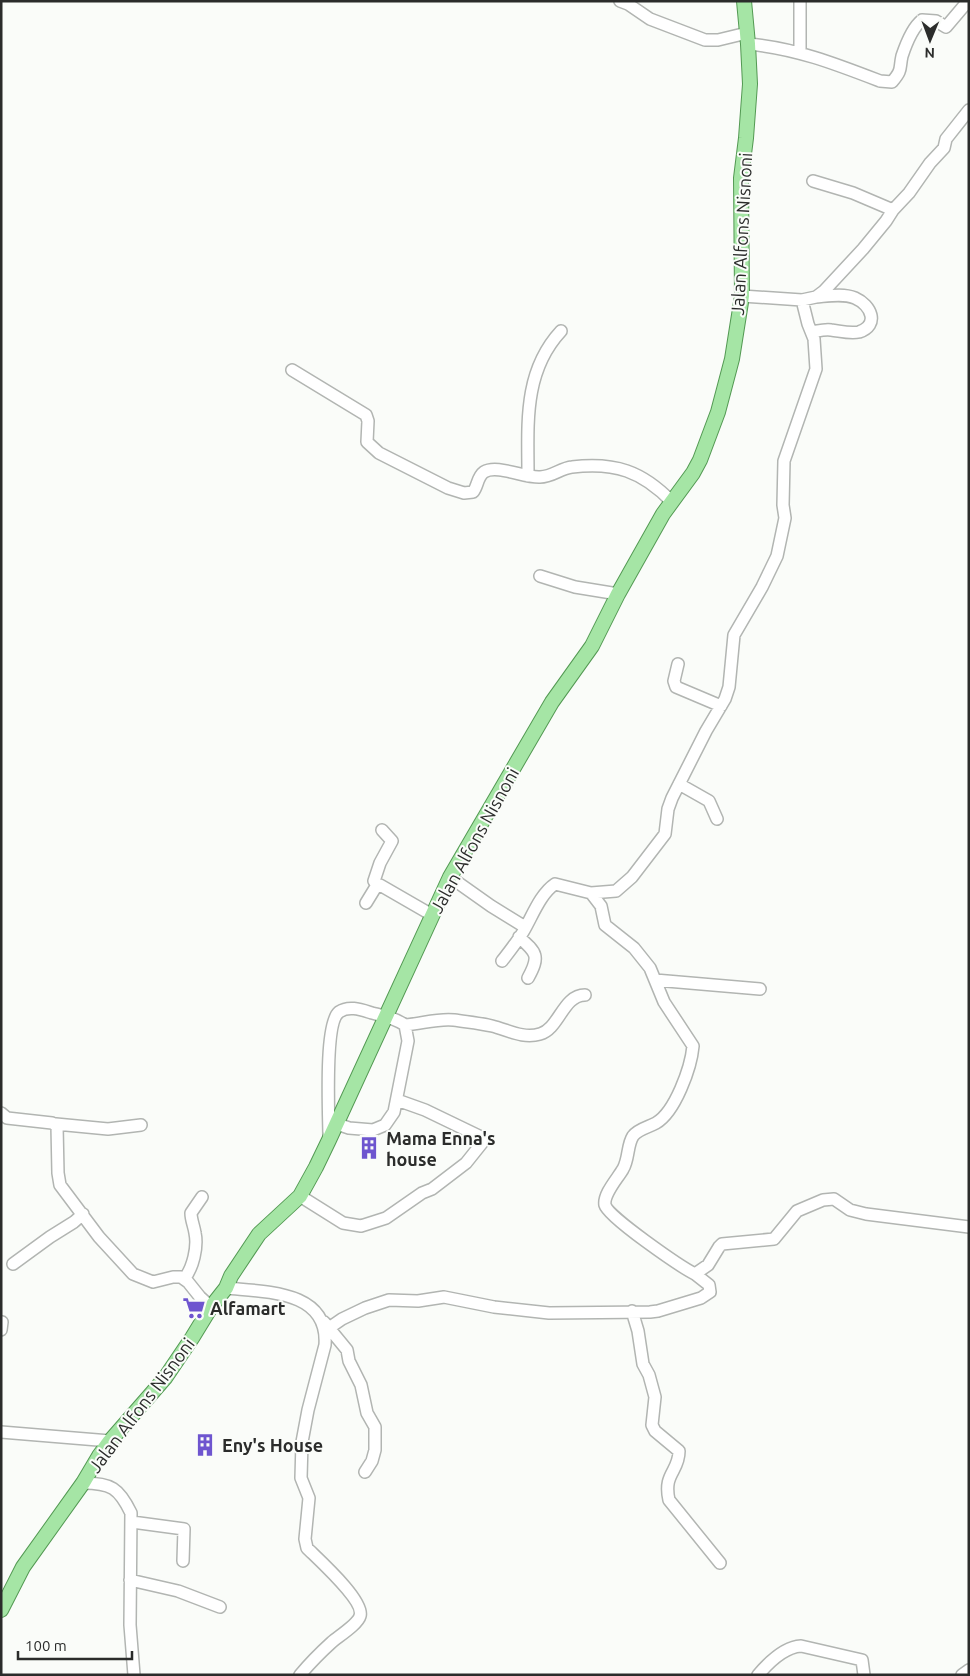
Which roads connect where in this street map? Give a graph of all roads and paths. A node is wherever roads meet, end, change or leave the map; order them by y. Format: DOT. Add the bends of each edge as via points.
graph roads {
  1 [pos="620,1"];
  2 [pos="744,1"];
  3 [pos="800,1"];
  4 [pos="968,1"];
  5 [pos="748,38"];
  6 [pos="800,52"];
  7 [pos="969,110"];
  8 [pos="813,181"];
  9 [pos="893,210"];
  10 [pos="742,296"];
  11 [pos="816,297"];
  12 [pos="802,300"];
  13 [pos="561,331"];
  14 [pos="812,332"];
  15 [pos="292,370"];
  16 [pos="528,476"];
  17 [pos="672,502"];
  18 [pos="540,576"];
  19 [pos="618,594"];
  20 [pos="678,664"];
  21 [pos="721,706"];
  22 [pos="679,784"];
  23 [pos="717,818"];
  24 [pos="382,830"];
  25 [pos="450,877"];
  26 [pos="377,885"];
  27 [pos="591,893"];
  28 [pos="366,903"];
  29 [pos="432,916"];
  30 [pos="525,927"];
  31 [pos="519,938"];
  32 [pos="502,961"];
  33 [pos="528,978"];
  34 [pos="655,980"];
  35 [pos="760,989"];
  36 [pos="585,995"];
  37 [pos="386,1017"];
  38 [pos="405,1025"];
  39 [pos="397,1100"];
  40 [pos="1,1112"];
  41 [pos="56,1124"];
  42 [pos="337,1124"];
  43 [pos="141,1125"];
  44 [pos="329,1140"];
  45 [pos="300,1196"];
  46 [pos="202,1197"];
  47 [pos="82,1214"];
  48 [pos="969,1228"];
  49 [pos="13,1264"];
  50 [pos="695,1274"];
  51 [pos="184,1279"];
  52 [pos="226,1288"];
  53 [pos="211,1307"];
  54 [pos="632,1311"];
  55 [pos="326,1324"];
  56 [pos="1,1432"];
  57 [pos="110,1441"];
  58 [pos="365,1472"];
  59 [pos="83,1483"];
  60 [pos="132,1522"];
  61 [pos="183,1561"];
  62 [pos="720,1563"];
  63 [pos="130,1580"];
  64 [pos="220,1607"];
  65 [pos="1,1610"];
  66 [pos="969,1670"];
  67 [pos="759,1674"];
  68 [pos="134,1675"];
  69 [pos="300,1675"];
  70 [pos="864,1675"];
  71 [pos="962,1675"];
  1 -- 5 [label="street" via="650,19 705,40"];
  2 -- 5 [label="main road, Jalan Alfons Nisnoni"];
  3 -- 6 [label="street"];
  4 -- 6 [label="street" via="946,27 936,21 922,20 919,23 902,56 901,69 892,82 880,81"];
  5 -- 6 [label="street"];
  5 -- 10 [label="main road, Jalan Alfons Nisnoni" via="750,84 740,202"];
  7 -- 9 [label="street" via="946,139 944,148"];
  8 -- 9 [label="street" via="854,193"];
  9 -- 11 [label="street" via="863,249"];
  10 -- 12 [label="street"];
  10 -- 17 [label="main road, Jalan Alfons Nisnoni" via="732,359 718,412 700,460"];
  11 -- 12 [label="street"];
  11 -- 14 [label="street" via="856,298 868,307 872,318 869,324 854,333"];
  12 -- 14 [label="street"];
  13 -- 16 [label="street" via="540,363 530,390"];
  14 -- 21 [label="street" via="816,369 784,461 785,518 777,556 734,635 729,686"];
  15 -- 16 [label="street" via="366,415 367,442 379,453 448,488 473,492 483,472 496,469"];
  16 -- 17 [label="street" via="541,478 570,467 615,467 635,473 659,488"];
  17 -- 19 [label="main road, Jalan Alfons Nisnoni"];
  18 -- 19 [label="street" via="575,587"];
  19 -- 25 [label="main road, Jalan Alfons Nisnoni" via="592,646 552,702"];
  20 -- 21 [label="street" via="674,681 676,687"];
  21 -- 22 [label="street"];
  22 -- 23 [label="street" via="709,801"];
  22 -- 27 [label="street" via="668,809 665,834 632,876 616,891"];
  24 -- 26 [label="street" via="392,841 380,863 374,881"];
  25 -- 29 [label="main road, Jalan Alfons Nisnoni"];
  25 -- 30 [label="street"];
  26 -- 28 [label="street"];
  26 -- 29 [label="street"];
  27 -- 30 [label="street" via="555,884 544,895"];
  27 -- 34 [label="street" via="601,906 605,926 634,948"];
  29 -- 37 [label="main road, Jalan Alfons Nisnoni"];
  30 -- 31 [label="street"];
  31 -- 32 [label="street"];
  31 -- 33 [label="street" via="536,956"];
  34 -- 35 [label="street"];
  34 -- 50 [label="street" via="664,1002 693,1048 678,1096 666,1115 633,1136 625,1166 605,1204 619,1221"];
  36 -- 38 [label="street" via="569,1004 550,1028 540,1034 517,1034 453,1020"];
  37 -- 38 [label="street"];
  37 -- 42 [label="main road, Jalan Alfons Nisnoni"];
  37 -- 44 [label="street" via="349,1009 334,1018 329,1072"];
  38 -- 39 [label="street" via="408,1041"];
  39 -- 42 [label="street" via="394,1112 379,1128 362,1130"];
  39 -- 45 [label="street" via="481,1137 482,1143 466,1163 432,1189 386,1218 361,1226 343,1223"];
  40 -- 41 [label="street" via="7,1118"];
  41 -- 43 [label="street" via="108,1129"];
  41 -- 47 [label="street" via="60,1185"];
  42 -- 44 [label="main road, Jalan Alfons Nisnoni"];
  44 -- 45 [label="main road, Jalan Alfons Nisnoni"];
  45 -- 52 [label="main road, Jalan Alfons Nisnoni" via="258,1234"];
  46 -- 51 [label="street" via="191,1213 196,1234 195,1248 190,1272"];
  47 -- 49 [label="street"];
  47 -- 51 [label="street" via="133,1274 152,1282 173,1277"];
  48 -- 50 [label="street" via="866,1214 850,1210 834,1199 827,1199 799,1209 774,1239 722,1244 708,1265"];
  50 -- 54 [label="street" via="709,1285 707,1295 658,1311"];
  51 -- 53 [label="street"];
  52 -- 53 [label="main road, Jalan Alfons Nisnoni"];
  52 -- 55 [label="street" via="286,1294 304,1303"];
  53 -- 57 [label="main road, Jalan Alfons Nisnoni" via="165,1378"];
  54 -- 55 [label="street" via="549,1313 444,1297 428,1301 389,1300"];
  54 -- 62 [label="street" via="643,1364 655,1397 652,1425 679,1451 679,1458 669,1477 669,1500"];
  55 -- 58 [label="street" via="347,1350 361,1385 367,1413 375,1427 375,1450"];
  55 -- 69 [label="street" via="325,1346 302,1442 301,1478 309,1498 304,1539 307,1548 346,1586 361,1614"];
  56 -- 57 [label="street"];
  57 -- 59 [label="main road, Jalan Alfons Nisnoni"];
  59 -- 60 [label="street" via="96,1483 117,1490 132,1513"];
  59 -- 65 [label="main road, Jalan Alfons Nisnoni" via="27,1561"];
  60 -- 61 [label="street" via="184,1529"];
  60 -- 63 [label="street"];
  63 -- 64 [label="street" via="178,1591"];
  63 -- 68 [label="street"];
  66 -- 71 [label="street"];
  67 -- 70 [label="street" via="778,1655 797,1646 862,1660"];
}
